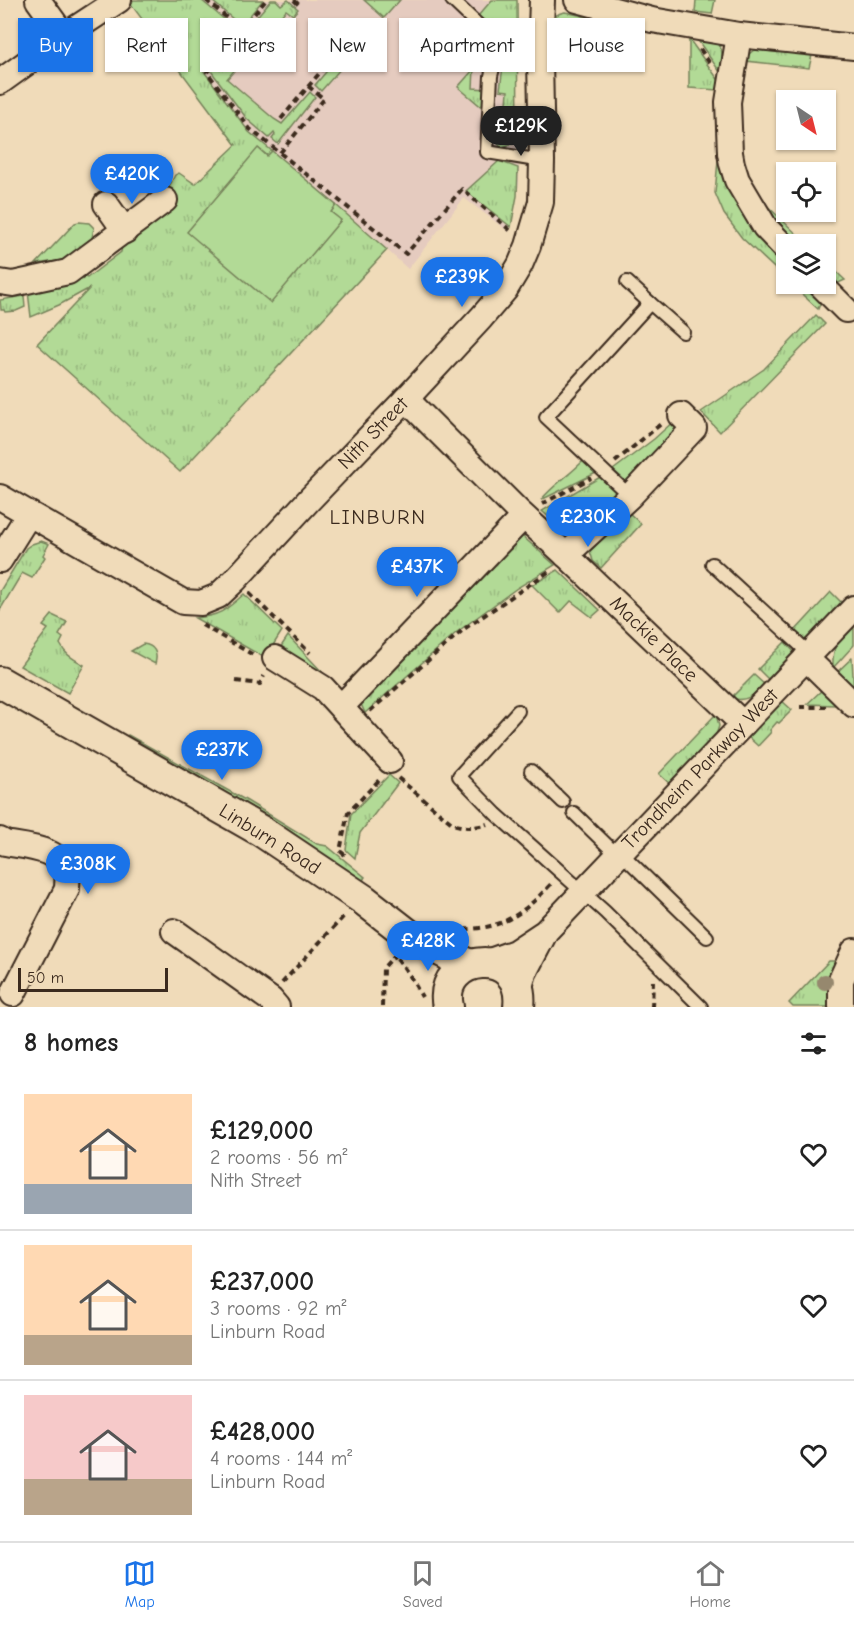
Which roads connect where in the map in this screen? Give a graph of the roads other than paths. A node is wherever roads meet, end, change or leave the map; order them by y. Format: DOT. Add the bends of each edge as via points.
graph roads {
  1 [pos="38,0"];
  2 [pos="119,0"];
  3 [pos="452,0"];
  4 [pos="542,0"];
  5 [pos="577,0"];
  6 [pos="51,18"];
  7 [pos="92,18"];
  8 [pos="739,35"];
  9 [pos="854,47"];
  10 [pos="18,69"];
  11 [pos="0,82"];
  12 [pos="542,161"];
  13 [pos="165,200"];
  14 [pos="106,204"];
  15 [pos="124,231"];
  16 [pos="776,239"];
  17 [pos="0,282"];
  18 [pos="627,282"];
  19 [pos="830,294"];
  20 [pos="650,303"];
  21 [pos="846,310"];
  22 [pos="683,333"];
  23 [pos="406,399"];
  24 [pos="693,427"];
  25 [pos="630,496"];
  26 [pos="0,497"];
  27 [pos="29,514"];
  28 [pos="524,517"];
  29 [pos="567,557"];
  30 [pos="0,560"];
  31 [pos="712,564"];
  32 [pos="854,608"];
  33 [pos="808,656"];
  34 [pos="266,663"];
  35 [pos="0,682"];
  36 [pos="854,705"];
  37 [pos="518,711"];
  38 [pos="348,716"];
  39 [pos="742,724"];
  40 [pos="389,765"];
  41 [pos="531,771"];
  42 [pos="563,802"];
  43 [pos="574,813"];
  44 [pos="0,840"];
  45 [pos="619,854"];
  46 [pos="582,892"];
  47 [pos="174,931"];
  48 [pos="546,931"];
  49 [pos="707,938"];
  50 [pos="402,945"];
  51 [pos="854,951"];
  52 [pos="478,964"];
  53 [pos="14,998"];
  54 [pos="448,999"];
  55 [pos="519,999"];
  56 [pos="272,1002"];
  57 [pos="700,1007"];
  58 [pos="841,1007"];
  1 -- 6 [label="street"];
  2 -- 7 [label="street"];
  3 -- 12 [label="lane" via="499,45 491,76 487,152"];
  4 -- 12 [label="street, Nith Street"];
  5 -- 8 [label="street" via="652,20"];
  8 -- 9 [label="street"];
  8 -- 16 [label="street" via="728,102 730,153 737,180"];
  10 -- 11 [label="street"];
  12 -- 23 [label="street, Nith Street" via="541,202 520,265 505,290"];
  13 -- 15 [label="street"];
  14 -- 15 [label="street"];
  15 -- 17 [label="street" via="68,272 13,284"];
  18 -- 20 [label="lane"];
  19 -- 21 [label="street"];
  20 -- 22 [label="lane"];
  20 -- 25 [label="lane" via="546,417"];
  23 -- 27 [label="street, Nith Street" via="235,580 218,596 201,603 183,602"];
  23 -- 28 [label="street, Mackie Place"];
  24 -- 25 [label="street"];
  25 -- 29 [label="street"];
  26 -- 27 [label="street"];
  27 -- 30 [label="street"];
  28 -- 29 [label="street, Mackie Place"];
  28 -- 38 [label="street"];
  29 -- 39 [label="street, Mackie Place"];
  31 -- 33 [label="lane"];
  32 -- 33 [label="street, Trondheim Parkway West"];
  33 -- 36 [label="street"];
  33 -- 39 [label="street, Trondheim Parkway West"];
  34 -- 38 [label="street" via="322,688"];
  35 -- 50 [label="street, Linburn Road" via="261,831 364,900"];
  37 -- 46 [label="lane" via="459,776"];
  38 -- 40 [label="street"];
  39 -- 45 [label="street, Trondheim Parkway West"];
  41 -- 42 [label="lane"];
  43 -- 45 [label="lane"];
  44 -- 53 [label="street" via="59,858 67,874 68,889"];
  45 -- 46 [label="street, Trondheim Parkway West"];
  45 -- 49 [label="lane"];
  46 -- 48 [label="street, Trondheim Parkway West"];
  46 -- 57 [label="lane"];
  47 -- 56 [label="street"];
  48 -- 52 [label="street, Trondheim Parkway West" via="514,952"];
  48 -- 55 [label="street, Trondheim Parkway West" via="524,973"];
  50 -- 52 [label="street, Linburn Road"];
  50 -- 54 [label="street, Linburn Road" via="426,957"];
  51 -- 58 [label="street" via="841,980"];
  52 -- 54 [label="street, Linburn Road" via="459,972 452,981"];
  52 -- 55 [label="street, Linburn Road" via="498,965 508,971 515,980"];
}
